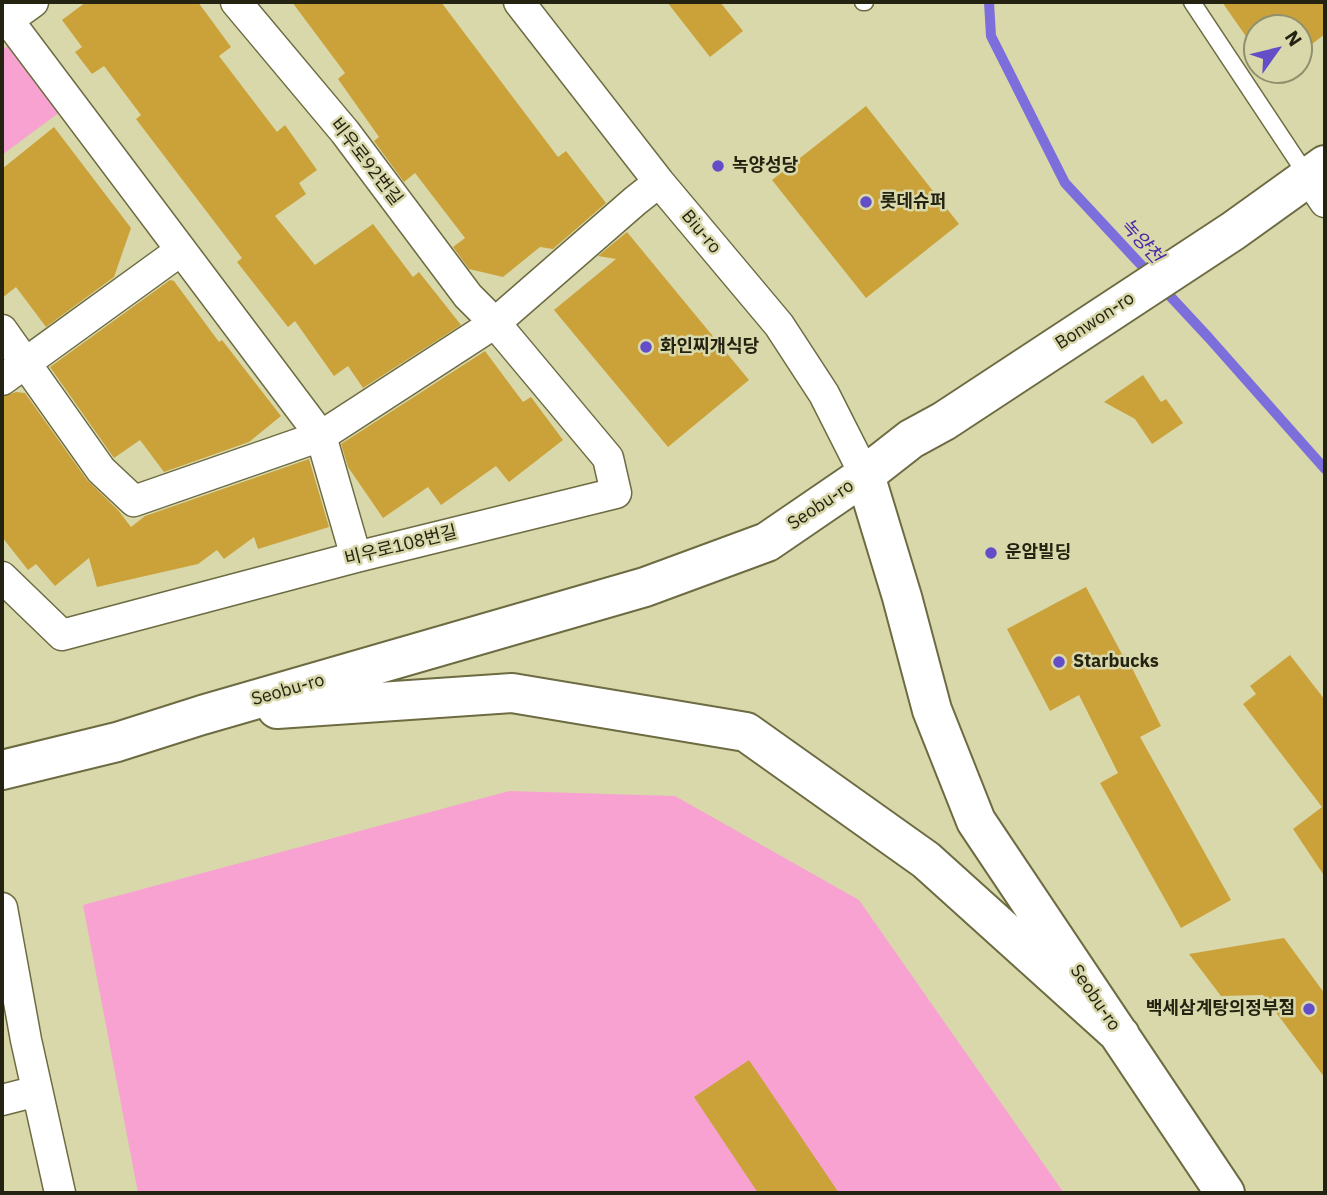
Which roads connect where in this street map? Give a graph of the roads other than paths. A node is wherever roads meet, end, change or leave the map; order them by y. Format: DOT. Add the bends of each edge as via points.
graph roads {
  1 [pos="33,2"];
  2 [pos="236,2"];
  3 [pos="519,2"];
  4 [pos="1192,2"];
  5 [pos="5,16"];
  6 [pos="1320,181"];
  7 [pos="659,183"];
  8 [pos="180,251"];
  9 [pos="495,323"];
  10 [pos="2,330"];
  11 [pos="13,372"];
  12 [pos="321,436"];
  13 [pos="865,475"];
  14 [pos="356,557"];
  15 [pos="2,576"];
  16 [pos="202,715"];
  17 [pos="5,766"];
  18 [pos="2,908"];
  19 [pos="1120,1035"];
  20 [pos="37,1091"];
  21 [pos="2,1100"];
  22 [pos="60,1193"];
  23 [pos="1225,1193"];
  1 -- 5 [label="street"];
  2 -- 9 [label="street, 비우로92번길" via="345,132 468,296"];
  3 -- 7 [label="street, Biu-ro"];
  4 -- 6 [label="lane"];
  5 -- 8 [label="street"];
  6 -- 13 [label="street, Bonwon-ro" via="1233,231 911,439"];
  7 -- 9 [label="street"];
  7 -- 13 [label="street, Biu-ro" via="779,325 824,394"];
  8 -- 11 [label="street"];
  8 -- 12 [label="street"];
  9 -- 12 [label="street"];
  9 -- 14 [label="street, 비우로108번길" via="608,458 616,493"];
  10 -- 11 [label="street"];
  11 -- 12 [label="street" via="134,501"];
  12 -- 14 [label="street"];
  13 -- 16 [label="street, Seobu-ro" via="768,542 645,587"];
  13 -- 19 [label="street, Seobu-ro" via="932,710 976,821"];
  14 -- 15 [label="street, 비우로108번길" via="62,635"];
  16 -- 17 [label="street, Seobu-ro" via="117,742"];
  16 -- 19 [label="street" via="512,693 746,732 926,860"];
  18 -- 20 [label="street"];
  19 -- 23 [label="street, Seobu-ro"];
  20 -- 21 [label="street"];
  20 -- 22 [label="street"];
}
